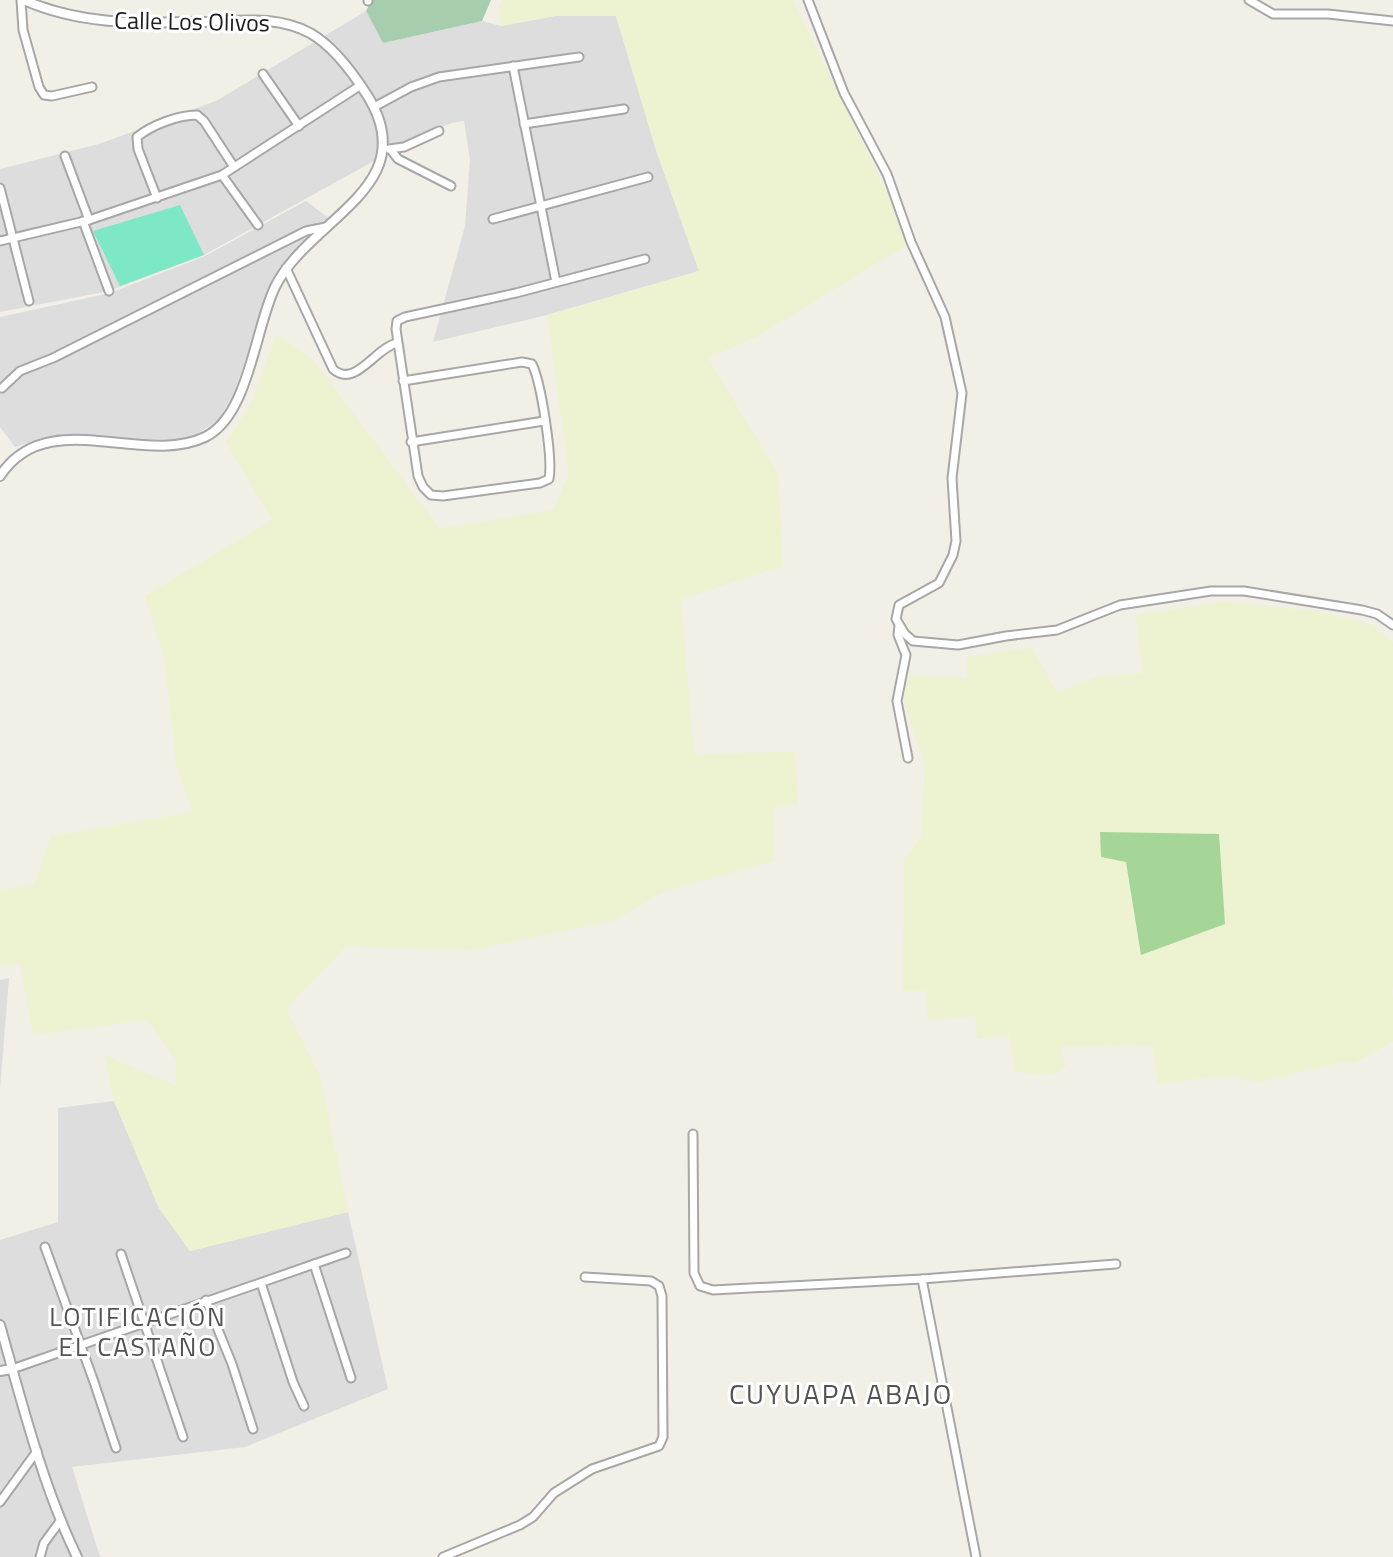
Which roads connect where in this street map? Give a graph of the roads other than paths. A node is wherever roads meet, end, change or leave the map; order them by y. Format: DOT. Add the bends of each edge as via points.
graph roads {
  1 [pos="23,0"];
  2 [pos="808,0"];
  3 [pos="1249,0"];
  4 [pos="1393,21"];
  5 [pos="579,57"];
  6 [pos="513,66"];
  7 [pos="263,74"];
  8 [pos="361,85"];
  9 [pos="92,87"];
  10 [pos="374,107"];
  11 [pos="624,109"];
  12 [pos="524,124"];
  13 [pos="299,126"];
  14 [pos="439,131"];
  15 [pos="388,147"];
  16 [pos="65,156"];
  17 [pos="234,167"];
  18 [pos="222,175"];
  19 [pos="648,177"];
  20 [pos="451,186"];
  21 [pos="0,188"];
  22 [pos="157,198"];
  23 [pos="542,206"];
  24 [pos="493,219"];
  25 [pos="86,220"];
  26 [pos="258,225"];
  27 [pos="326,227"];
  28 [pos="13,238"];
  29 [pos="0,241"];
  30 [pos="645,259"];
  31 [pos="286,268"];
  32 [pos="556,282"];
  33 [pos="109,291"];
  34 [pos="29,301"];
  35 [pos="397,343"];
  36 [pos="403,381"];
  37 [pos="2,388"];
  38 [pos="544,421"];
  39 [pos="411,442"];
  40 [pos="0,476"];
  41 [pos="899,625"];
  42 [pos="1393,625"];
  43 [pos="908,758"];
  44 [pos="693,1134"];
  45 [pos="45,1247"];
  46 [pos="346,1253"];
  47 [pos="121,1254"];
  48 [pos="314,1264"];
  49 [pos="1116,1264"];
  50 [pos="585,1277"];
  51 [pos="922,1279"];
  52 [pos="261,1283"];
  53 [pos="206,1300"];
  54 [pos="144,1322"];
  55 [pos="0,1325"];
  56 [pos="81,1347"];
  57 [pos="12,1369"];
  58 [pos="0,1371"];
  59 [pos="351,1378"];
  60 [pos="304,1406"];
  61 [pos="253,1429"];
  62 [pos="183,1437"];
  63 [pos="116,1448"];
  64 [pos="37,1451"];
  65 [pos="0,1502"];
  66 [pos="61,1520"];
  67 [pos="40,1557"];
  68 [pos="77,1557"];
  69 [pos="443,1557"];
  70 [pos="976,1557"];
  1 -- 8 [label="street, Calle Los Olivos" via="87,20 241,19 290,25 318,39"];
  1 -- 9 [label="street" via="23,30 44,95"];
  2 -- 41 [label="street" via="945,317 962,393 952,478 955,548 939,583 899,605"];
  3 -- 4 [label="street" via="1273,14"];
  5 -- 6 [label="street"];
  6 -- 10 [label="street" via="439,77"];
  6 -- 12 [label="street"];
  7 -- 13 [label="street"];
  8 -- 10 [label="street, Calle Los Olivos"];
  8 -- 13 [label="street"];
  10 -- 15 [label="street, Calle Los Olivos"];
  11 -- 12 [label="street"];
  12 -- 23 [label="street"];
  13 -- 17 [label="street"];
  14 -- 15 [label="street" via="404,147"];
  15 -- 20 [label="street" via="398,159"];
  15 -- 27 [label="street" via="368,187"];
  16 -- 25 [label="street"];
  17 -- 18 [label="street"];
  17 -- 22 [label="street" via="197,115 145,130 137,137 138,149"];
  18 -- 22 [label="street"];
  18 -- 26 [label="street"];
  19 -- 23 [label="street"];
  21 -- 28 [label="street"];
  22 -- 25 [label="street"];
  23 -- 24 [label="street"];
  23 -- 32 [label="street"];
  25 -- 28 [label="street"];
  25 -- 33 [label="street"];
  27 -- 31 [label="street"];
  27 -- 37 [label="street" via="306,231 20,371"];
  28 -- 29 [label="street"];
  28 -- 34 [label="street"];
  30 -- 32 [label="street"];
  31 -- 35 [label="street" via="340,375 357,372 383,348"];
  31 -- 40 [label="street" via="230,415 207,436 178,444 55,441 25,451"];
  32 -- 35 [label="street" via="405,317 397,321"];
  35 -- 36 [label="street"];
  36 -- 38 [label="street" via="532,364"];
  36 -- 39 [label="street"];
  38 -- 39 [label="street"];
  38 -- 39 [label="street" via="551,470 549,479 540,483 431,495 418,476"];
  41 -- 42 [label="street" via="921,643 972,643 1057,630 1140,601 1228,590 1362,610"];
  41 -- 43 [label="street" via="906,655 897,701"];
  44 -- 51 [label="street" via="694,1273 700,1286 713,1290"];
  45 -- 56 [label="street"];
  46 -- 48 [label="street"];
  47 -- 54 [label="street"];
  48 -- 52 [label="street"];
  48 -- 59 [label="street"];
  49 -- 51 [label="street"];
  50 -- 69 [label="street" via="659,1286 659,1446 592,1469 554,1493 520,1525"];
  51 -- 70 [label="street"];
  52 -- 53 [label="street"];
  52 -- 60 [label="street"];
  53 -- 54 [label="street"];
  53 -- 61 [label="street"];
  54 -- 56 [label="street"];
  54 -- 62 [label="street"];
  55 -- 57 [label="street"];
  56 -- 57 [label="street"];
  56 -- 63 [label="street"];
  57 -- 58 [label="street"];
  57 -- 64 [label="street"];
  64 -- 65 [label="street"];
  64 -- 66 [label="street"];
  66 -- 67 [label="street"];
  66 -- 68 [label="street"];
}
